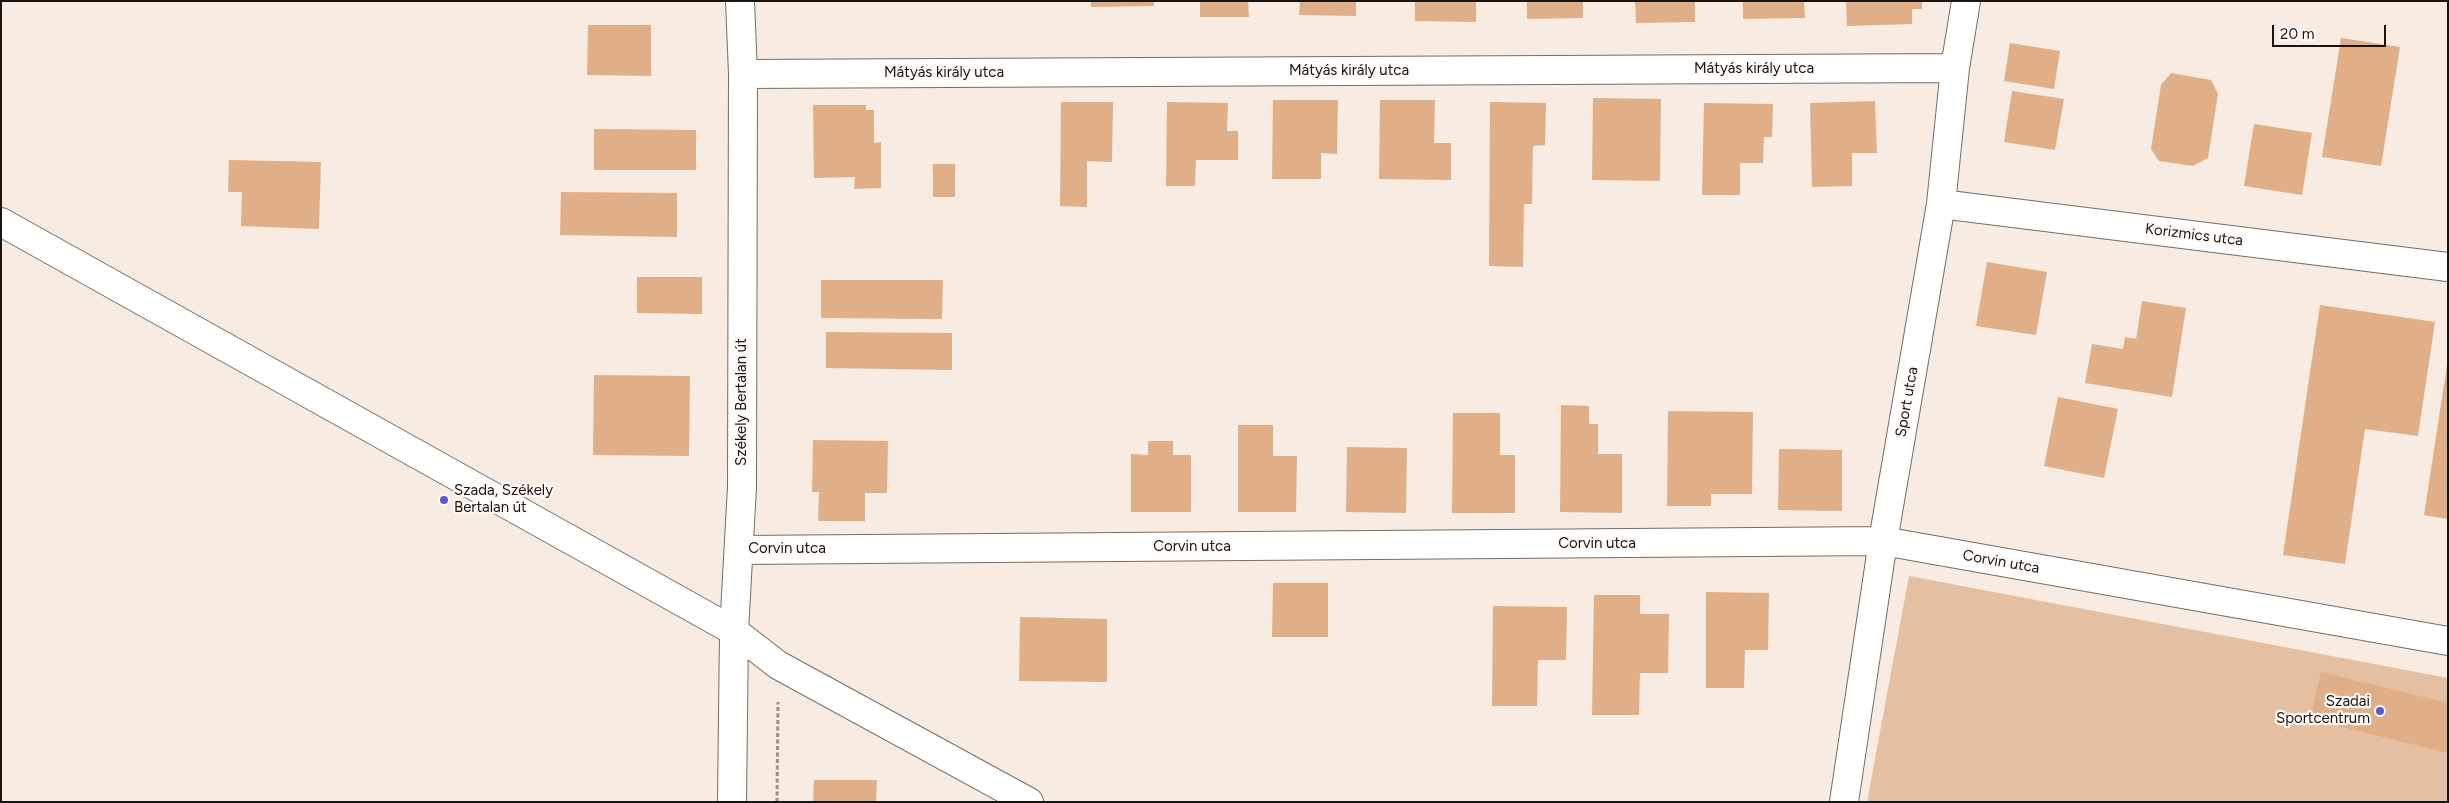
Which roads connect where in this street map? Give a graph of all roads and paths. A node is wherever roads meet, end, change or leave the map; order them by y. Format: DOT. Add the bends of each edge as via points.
graph roads {
  1 [pos="740,1"];
  2 [pos="1966,1"];
  3 [pos="1955,68"];
  4 [pos="743,74"];
  5 [pos="1941,204"];
  6 [pos="1,222"];
  7 [pos="2448,267"];
  8 [pos="1883,542"];
  9 [pos="738,550"];
  10 [pos="734,631"];
  11 [pos="2448,641"];
  12 [pos="778,665"];
  13 [pos="732,802"];
  14 [pos="777,802"];
  15 [pos="1029,802"];
  16 [pos="1844,802"];
  1 -- 4 [label="street, Székely Bertalan út"];
  2 -- 3 [label="street, Sport utca"];
  3 -- 4 [label="street, Mátyás király utca"];
  3 -- 5 [label="street, Sport utca"];
  4 -- 9 [label="street, Székely Bertalan út" via="742,477"];
  5 -- 7 [label="street, Korizmics utca"];
  5 -- 8 [label="street, Sport utca"];
  6 -- 10 [label="street"];
  8 -- 9 [label="street, Corvin utca"];
  8 -- 11 [label="street, Corvin utca"];
  8 -- 16 [label="street, Sport utca"];
  9 -- 10 [label="street, Székely Bertalan út"];
  10 -- 12 [label="street"];
  10 -- 13 [label="street, Székely Bertalan út"];
  12 -- 14 [label="path"];
  12 -- 15 [label="street"];
}
